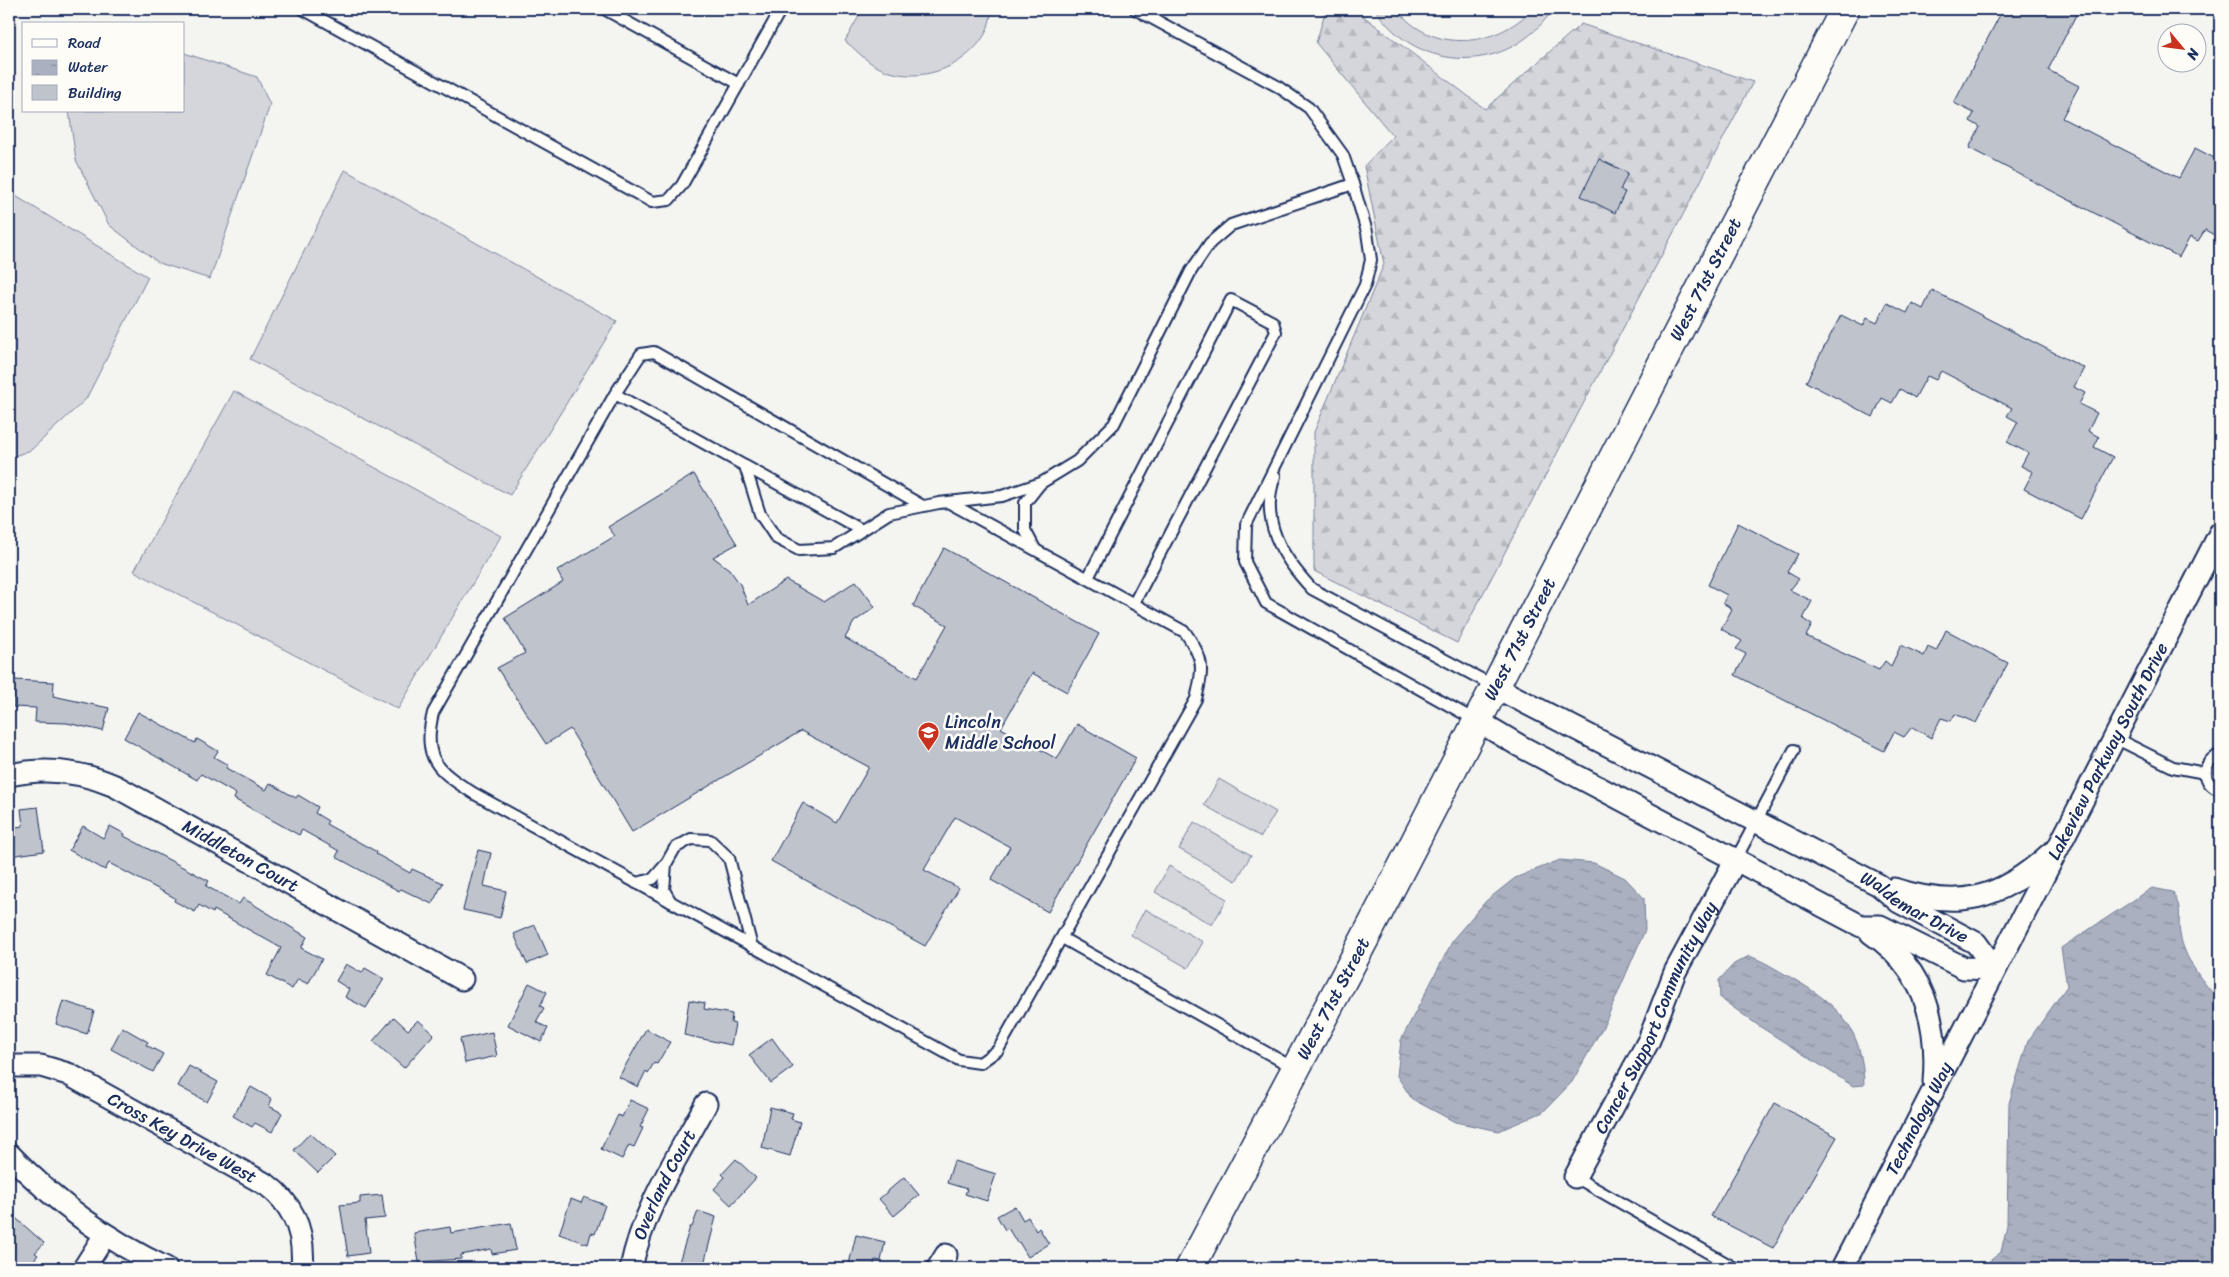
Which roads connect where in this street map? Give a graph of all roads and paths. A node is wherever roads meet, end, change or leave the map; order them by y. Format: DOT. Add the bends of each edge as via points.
graph roads {
  1 [pos="303,9"];
  2 [pos="604,9"];
  3 [pos="781,9"];
  4 [pos="1135,9"];
  5 [pos="1845,9"];
  6 [pos="739,84"];
  7 [pos="1353,184"];
  8 [pos="615,394"];
  9 [pos="1288,437"];
  10 [pos="745,466"];
  11 [pos="1040,483"];
  12 [pos="948,502"];
  13 [pos="923,506"];
  14 [pos="860,529"];
  15 [pos="2220,533"];
  16 [pos="1035,549"];
  17 [pos="1088,578"];
  18 [pos="1134,603"];
  19 [pos="1495,686"];
  20 [pos="1478,721"];
  21 [pos="2115,738"];
  22 [pos="1794,750"];
  23 [pos="2220,755"];
  24 [pos="2205,773"];
  25 [pos="9,775"];
  26 [pos="2220,790"];
  27 [pos="1757,822"];
  28 [pos="2058,846"];
  29 [pos="1736,859"];
  30 [pos="666,864"];
  31 [pos="636,884"];
  32 [pos="1879,885"];
  33 [pos="672,903"];
  34 [pos="1861,926"];
  35 [pos="1062,938"];
  36 [pos="752,948"];
  37 [pos="1995,969"];
  38 [pos="462,979"];
  39 [pos="9,1066"];
  40 [pos="1296,1069"];
  41 [pos="1934,1089"];
  42 [pos="706,1104"];
  43 [pos="9,1154"];
  44 [pos="1575,1176"];
  45 [pos="105,1235"];
  46 [pos="84,1268"];
  47 [pos="166,1268"];
  48 [pos="302,1268"];
  49 [pos="631,1268"];
  50 [pos="1190,1268"];
  51 [pos="1735,1268"];
  52 [pos="1842,1268"];
  1 -- 6 [label="lane" via="652,202 668,200 682,186"];
  2 -- 6 [label="lane"];
  3 -- 6 [label="lane"];
  4 -- 7 [label="lane" via="1277,86 1308,108 1343,155"];
  5 -- 19 [label="main road, West 71st Street"];
  7 -- 9 [label="lane" via="1367,232 1371,260 1365,285"];
  7 -- 11 [label="lane" via="1231,225 1210,243 1192,271 1114,424 1077,461"];
  8 -- 10 [label="lane"];
  8 -- 13 [label="lane" via="641,354 654,352"];
  8 -- 31 [label="lane" via="433,713 428,732 432,755 443,774"];
  9 -- 19 [label="lane" via="1271,488 1270,524 1289,564 1312,589"];
  9 -- 20 [label="lane" via="1246,525 1245,562 1266,603"];
  10 -- 14 [label="lane"];
  10 -- 14 [label="lane" via="760,514 776,538 799,550 834,548"];
  11 -- 12 [label="lane" via="1002,496"];
  11 -- 16 [label="lane" via="1025,503 1025,530"];
  12 -- 13 [label="lane"];
  12 -- 16 [label="lane"];
  13 -- 14 [label="lane" via="889,513"];
  15 -- 21 [label="street, Lakeview Parkway South Drive"];
  16 -- 17 [label="lane"];
  17 -- 18 [label="lane"];
  17 -- 18 [label="lane" via="1231,300 1273,322 1276,332"];
  18 -- 35 [label="lane" via="1185,632 1199,651 1202,675 1196,699"];
  19 -- 20 [label="main road, West 71st Street"];
  19 -- 27 [label="street, Waldemar Drive"];
  20 -- 29 [label="street, Waldemar Drive"];
  20 -- 40 [label="main road, West 71st Street"];
  21 -- 24 [label="lane" via="2173,767"];
  21 -- 28 [label="street, Lakeview Parkway South Drive"];
  22 -- 27 [label="lane"];
  23 -- 24 [label="lane" via="2207,763"];
  24 -- 26 [label="lane" via="2208,782"];
  25 -- 38 [label="street, Middleton Court" via="36,770 64,771 90,776 115,786"];
  27 -- 29 [label="lane"];
  27 -- 32 [label="street, Waldemar Drive"];
  28 -- 32 [label="street" via="2017,879 1976,898 1939,901"];
  28 -- 37 [label="street, Lakeview Parkway South Drive"];
  29 -- 34 [label="street, Waldemar Drive"];
  29 -- 44 [label="street, Cancer Support Community Way" via="1675,972 1649,1040"];
  30 -- 31 [label="lane" via="653,879"];
  30 -- 33 [label="lane" via="664,890"];
  30 -- 36 [label="lane" via="676,848 691,839 710,840 729,858"];
  31 -- 33 [label="lane"];
  32 -- 37 [label="street, Waldemar Drive" via="1899,902 1976,943"];
  33 -- 36 [label="lane"];
  34 -- 37 [label="street, Waldemar Drive" via="1880,926 1964,968"];
  34 -- 41 [label="street" via="1900,955 1922,992 1930,1010 1934,1037"];
  35 -- 36 [label="lane" via="998,1050 980,1063 959,1060"];
  35 -- 40 [label="lane"];
  37 -- 41 [label="street, Technology Way"];
  39 -- 48 [label="street, Cross Key Drive West" via="41,1066 68,1074 267,1185 285,1202 298,1224 303,1241"];
  40 -- 50 [label="main road, West 71st Street"];
  41 -- 52 [label="street, Technology Way"];
  42 -- 49 [label="street, Overland Court" via="646,1220"];
  43 -- 45 [label="street" via="62,1205"];
  44 -- 51 [label="lane"];
  45 -- 46 [label="street"];
  45 -- 47 [label="street"];
}
